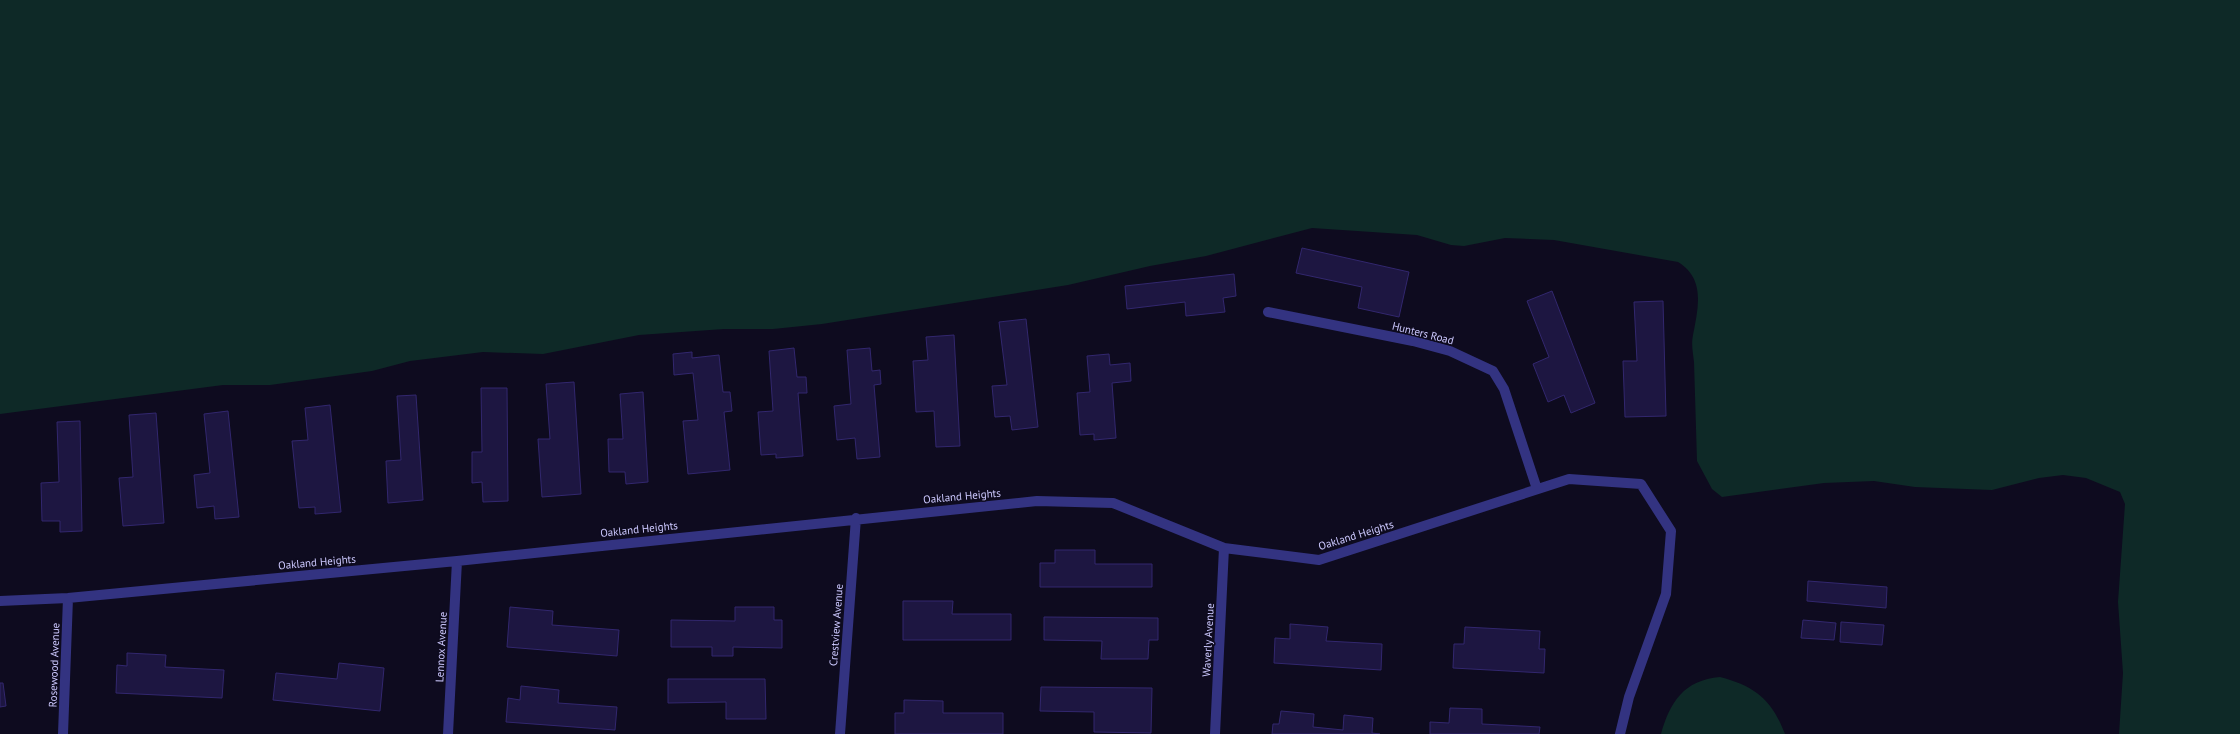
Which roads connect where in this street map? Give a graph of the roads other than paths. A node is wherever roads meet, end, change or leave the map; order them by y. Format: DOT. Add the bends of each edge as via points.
graph roads {
  1 [pos="1268,312"];
  2 [pos="1537,489"];
  3 [pos="856,518"];
  4 [pos="1224,548"];
  5 [pos="457,561"];
  6 [pos="68,598"];
  7 [pos="0,601"];
  8 [pos="63,734"];
  9 [pos="448,734"];
  10 [pos="840,734"];
  11 [pos="1215,734"];
  12 [pos="1620,734"];
  1 -- 2 [label="street, Hunters Road" via="1413,341 1450,351 1493,372 1504,389"];
  2 -- 4 [label="street, Oakland Heights" via="1319,560"];
  2 -- 12 [label="street, Oakland Heights" via="1569,479 1641,484 1671,531 1666,594 1629,697"];
  3 -- 4 [label="street, Oakland Heights" via="1037,500 1114,503"];
  3 -- 5 [label="street, Oakland Heights"];
  3 -- 10 [label="street, Crestview Avenue"];
  4 -- 11 [label="street, Waverly Avenue"];
  5 -- 6 [label="street, Oakland Heights"];
  5 -- 9 [label="street, Lennox Avenue"];
  6 -- 7 [label="street, Oakland Heights"];
  6 -- 8 [label="street, Rosewood Avenue"];
}
